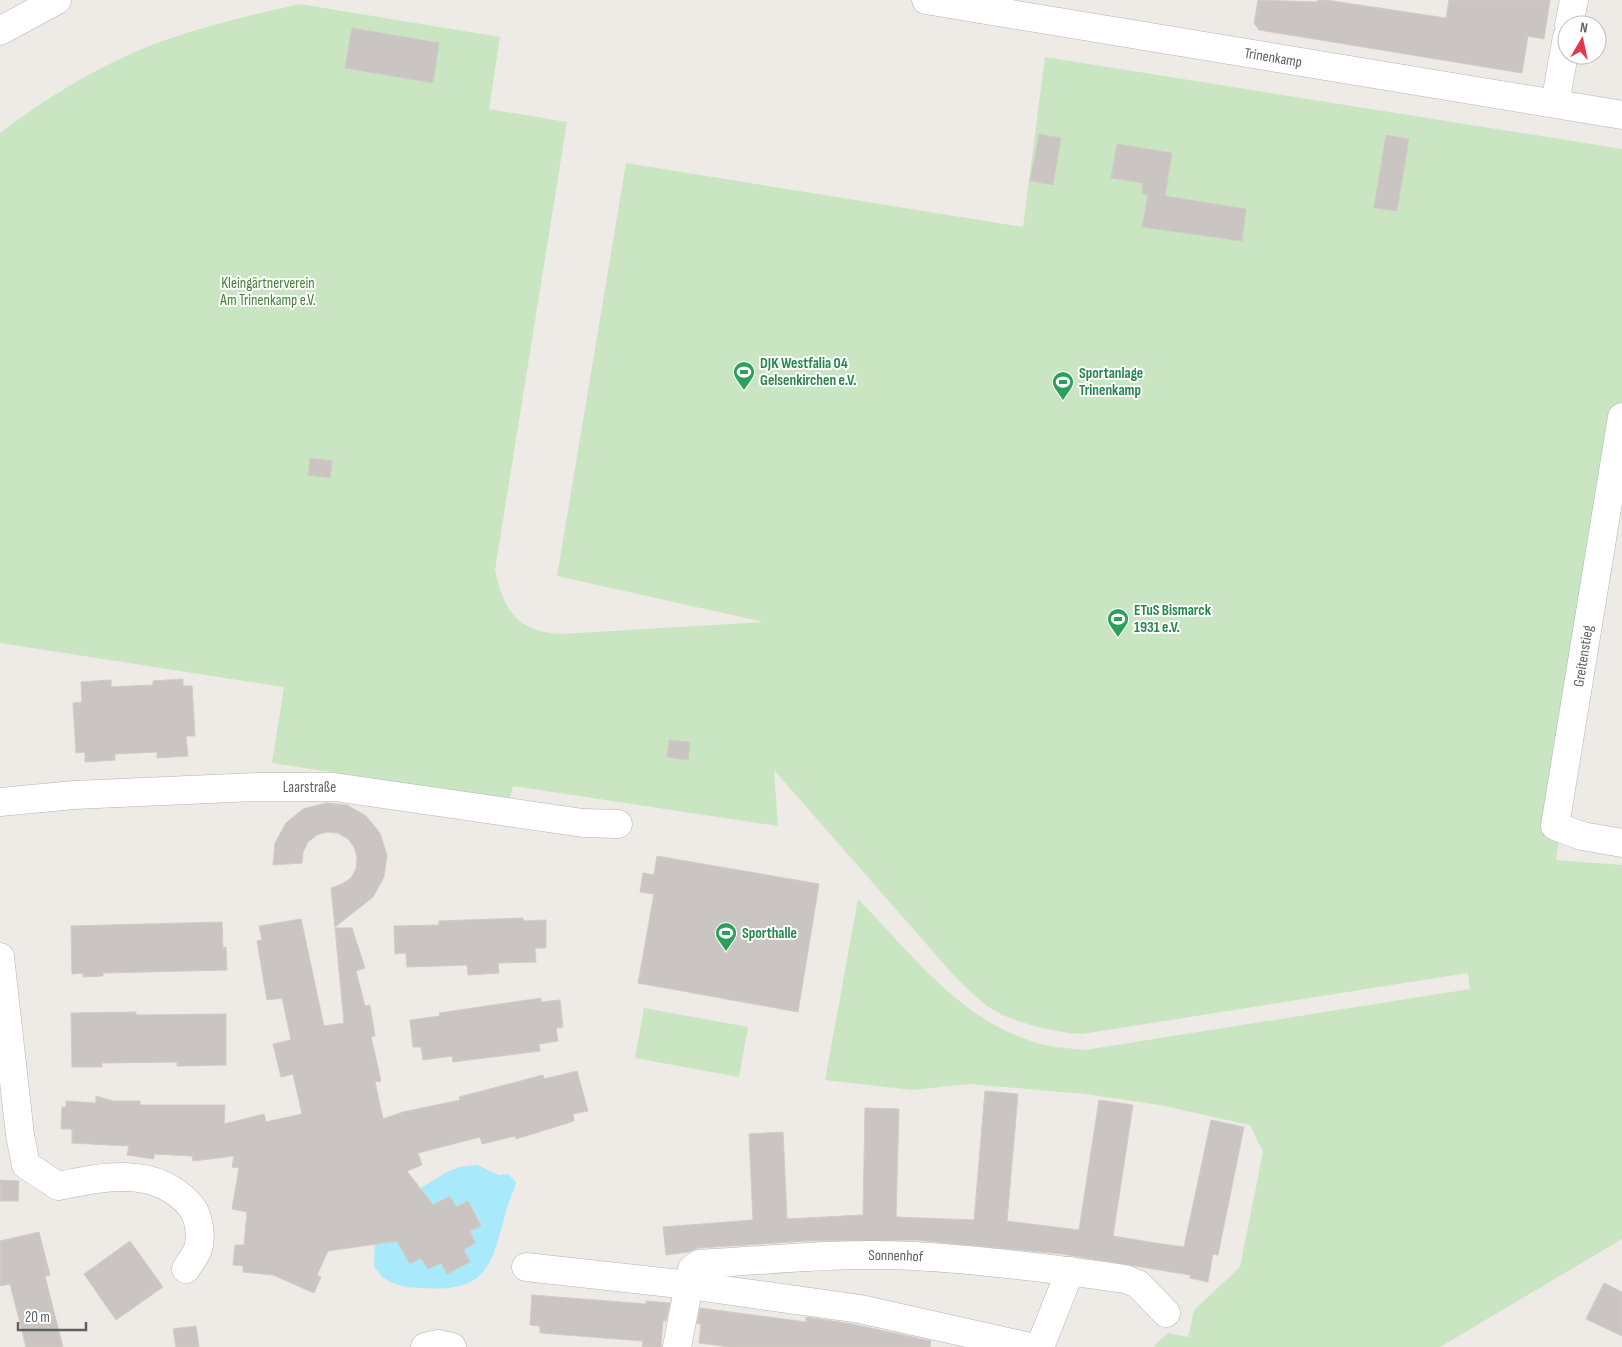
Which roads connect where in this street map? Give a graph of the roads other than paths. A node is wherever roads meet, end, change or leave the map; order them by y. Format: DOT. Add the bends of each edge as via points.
graph roads {
  1 [pos="57,0"];
  2 [pos="926,0"];
  3 [pos="1574,0"];
  4 [pos="1571,15"];
  5 [pos="0,31"];
  6 [pos="1562,65"];
  7 [pos="1555,103"];
  8 [pos="1622,116"];
  9 [pos="1622,417"];
  10 [pos="0,802"];
  11 [pos="618,824"];
  12 [pos="1622,843"];
  13 [pos="0,957"];
  14 [pos="10,1134"];
  15 [pos="526,1268"];
  16 [pos="186,1269"];
  17 [pos="1070,1271"];
  18 [pos="689,1285"];
  19 [pos="1166,1314"];
  20 [pos="425,1347"];
  21 [pos="452,1347"];
  22 [pos="677,1347"];
  23 [pos="1030,1347"];
  24 [pos="1040,1347"];
  1 -- 5 [label="street"];
  2 -- 7 [label="street, Trinenkamp"];
  3 -- 4 [label="street"];
  6 -- 7 [label="street"];
  7 -- 8 [label="street, Trinenkamp"];
  9 -- 12 [label="street, Greitenstieg" via="1555,826 1582,836"];
  10 -- 11 [label="street, Laarstraße" via="74,795 258,787 334,788 583,823"];
  13 -- 14 [label="street"];
  14 -- 16 [label="street" via="26,1165 58,1186 108,1177 141,1178 172,1188 193,1209 198,1221 198,1248"];
  15 -- 18 [label="street"];
  17 -- 18 [label="street, Sonnenhof" via="913,1256 806,1257 699,1264 692,1269"];
  17 -- 19 [label="street, Sonnenhof" via="1138,1284"];
  17 -- 24 [label="street"];
  18 -- 22 [label="street, Sonnenhof"];
  18 -- 23 [label="street" via="860,1309"];
  20 -- 21 [label="street" via="438,1344"];
}
